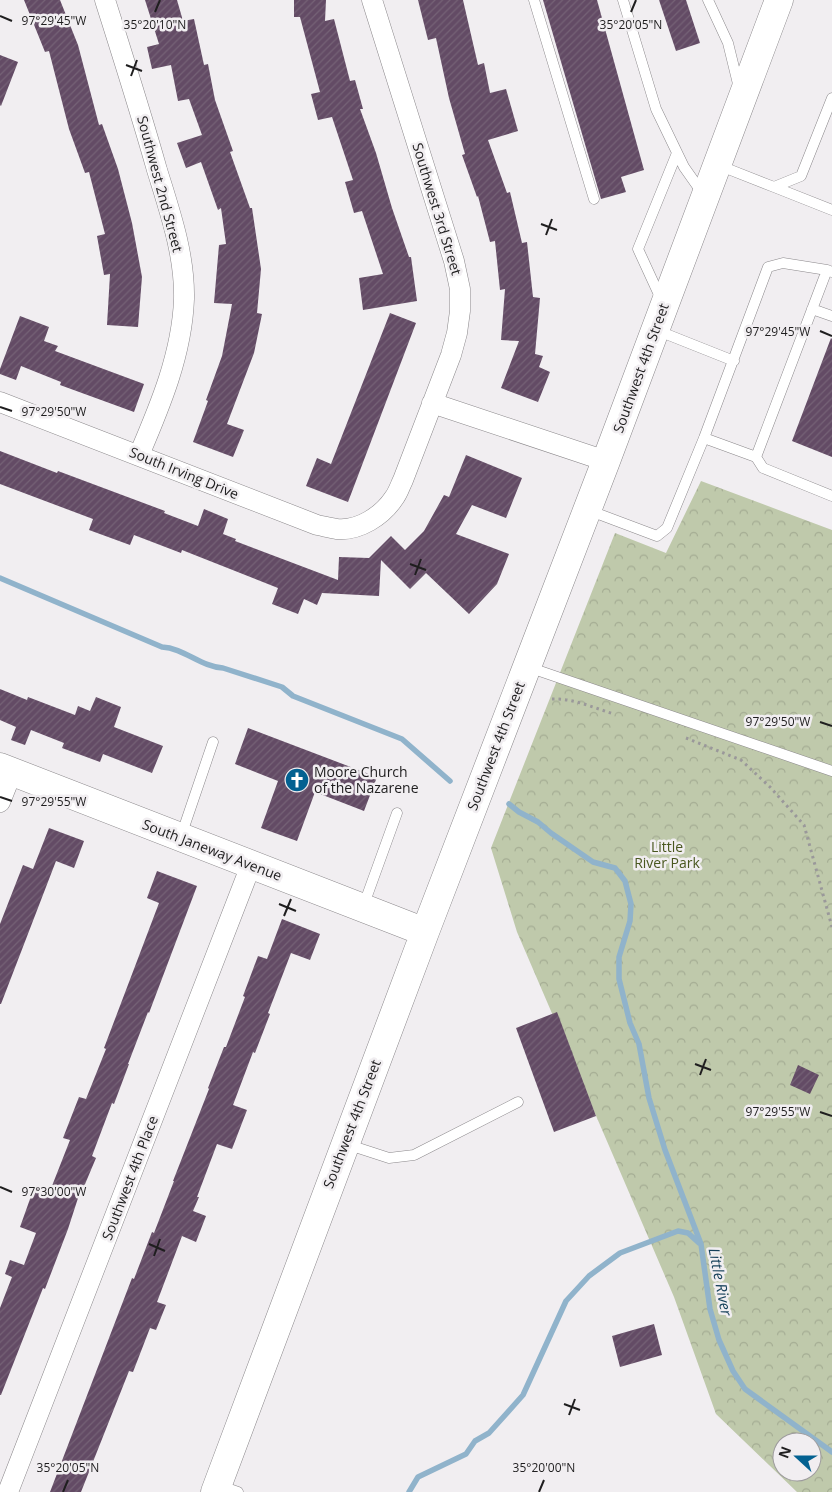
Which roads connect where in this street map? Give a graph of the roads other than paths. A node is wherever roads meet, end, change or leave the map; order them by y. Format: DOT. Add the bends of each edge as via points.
graph roads {
  1 [pos="105,0"];
  2 [pos="372,0"];
  3 [pos="534,0"];
  4 [pos="623,0"];
  5 [pos="708,0"];
  6 [pos="779,0"];
  7 [pos="832,98"];
  8 [pos="741,99"];
  9 [pos="677,153"];
  10 [pos="717,164"];
  11 [pos="774,187"];
  12 [pos="705,197"];
  13 [pos="594,199"];
  14 [pos="832,210"];
  15 [pos="830,271"];
  16 [pos="812,309"];
  17 [pos="832,316"];
  18 [pos="660,318"];
  19 [pos="734,361"];
  20 [pos="0,402"];
  21 [pos="432,403"];
  22 [pos="704,438"];
  23 [pos="139,455"];
  24 [pos="756,457"];
  25 [pos="606,461"];
  26 [pos="832,496"];
  27 [pos="587,510"];
  28 [pos="370,521"];
  29 [pos="526,666"];
  30 [pos="213,742"];
  31 [pos="6,769"];
  32 [pos="832,772"];
  33 [pos="0,802"];
  34 [pos="396,813"];
  35 [pos="180,837"];
  36 [pos="251,865"];
  37 [pos="363,908"];
  38 [pos="425,932"];
  39 [pos="518,1102"];
  40 [pos="345,1143"];
  41 [pos="223,1490"];
  42 [pos="8,1492"];
  1 -- 23 [label="street, Southwest 2nd Street" via="178,239 183,275 184,298 175,358"];
  2 -- 21 [label="street, Southwest 3rd Street" via="460,289 457,333"];
  3 -- 13 [label="lane"];
  4 -- 9 [label="lane" via="656,109"];
  5 -- 8 [label="lane" via="728,43"];
  6 -- 8 [label="main road, Southwest 4th Street"];
  7 -- 11 [label="lane" via="801,176"];
  8 -- 10 [label="main road, Southwest 4th Street"];
  9 -- 12 [label="lane"];
  9 -- 18 [label="lane" via="638,249"];
  10 -- 11 [label="lane"];
  10 -- 12 [label="main road, Southwest 4th Street"];
  11 -- 14 [label="lane"];
  12 -- 18 [label="main road, Southwest 4th Street"];
  15 -- 16 [label="lane"];
  15 -- 19 [label="lane" via="784,264 768,267"];
  16 -- 17 [label="lane"];
  16 -- 24 [label="lane"];
  18 -- 19 [label="lane"];
  18 -- 25 [label="main road, Southwest 4th Street"];
  19 -- 22 [label="lane"];
  20 -- 23 [label="street, South Irving Drive"];
  21 -- 25 [label="street"];
  21 -- 28 [label="street, Southwest 3rd Street" via="396,496"];
  22 -- 24 [label="lane"];
  22 -- 27 [label="lane" via="667,528 657,536"];
  23 -- 28 [label="street, South Irving Drive" via="317,525 337,529"];
  24 -- 26 [label="lane" via="763,468"];
  25 -- 27 [label="main road, Southwest 4th Street"];
  27 -- 29 [label="main road, Southwest 4th Street"];
  29 -- 32 [label="lane"];
  29 -- 38 [label="main road, Southwest 4th Street"];
  30 -- 35 [label="lane"];
  31 -- 33 [label="street"];
  31 -- 35 [label="main road, South Janeway Avenue"];
  34 -- 37 [label="lane"];
  35 -- 36 [label="main road, South Janeway Avenue"];
  36 -- 37 [label="main road, South Janeway Avenue"];
  36 -- 42 [label="street, Southwest 4th Place"];
  37 -- 38 [label="main road, South Janeway Avenue"];
  38 -- 40 [label="main road, Southwest 4th Street"];
  39 -- 40 [label="lane" via="414,1155 389,1158"];
  40 -- 41 [label="main road, Southwest 4th Street"];
}
